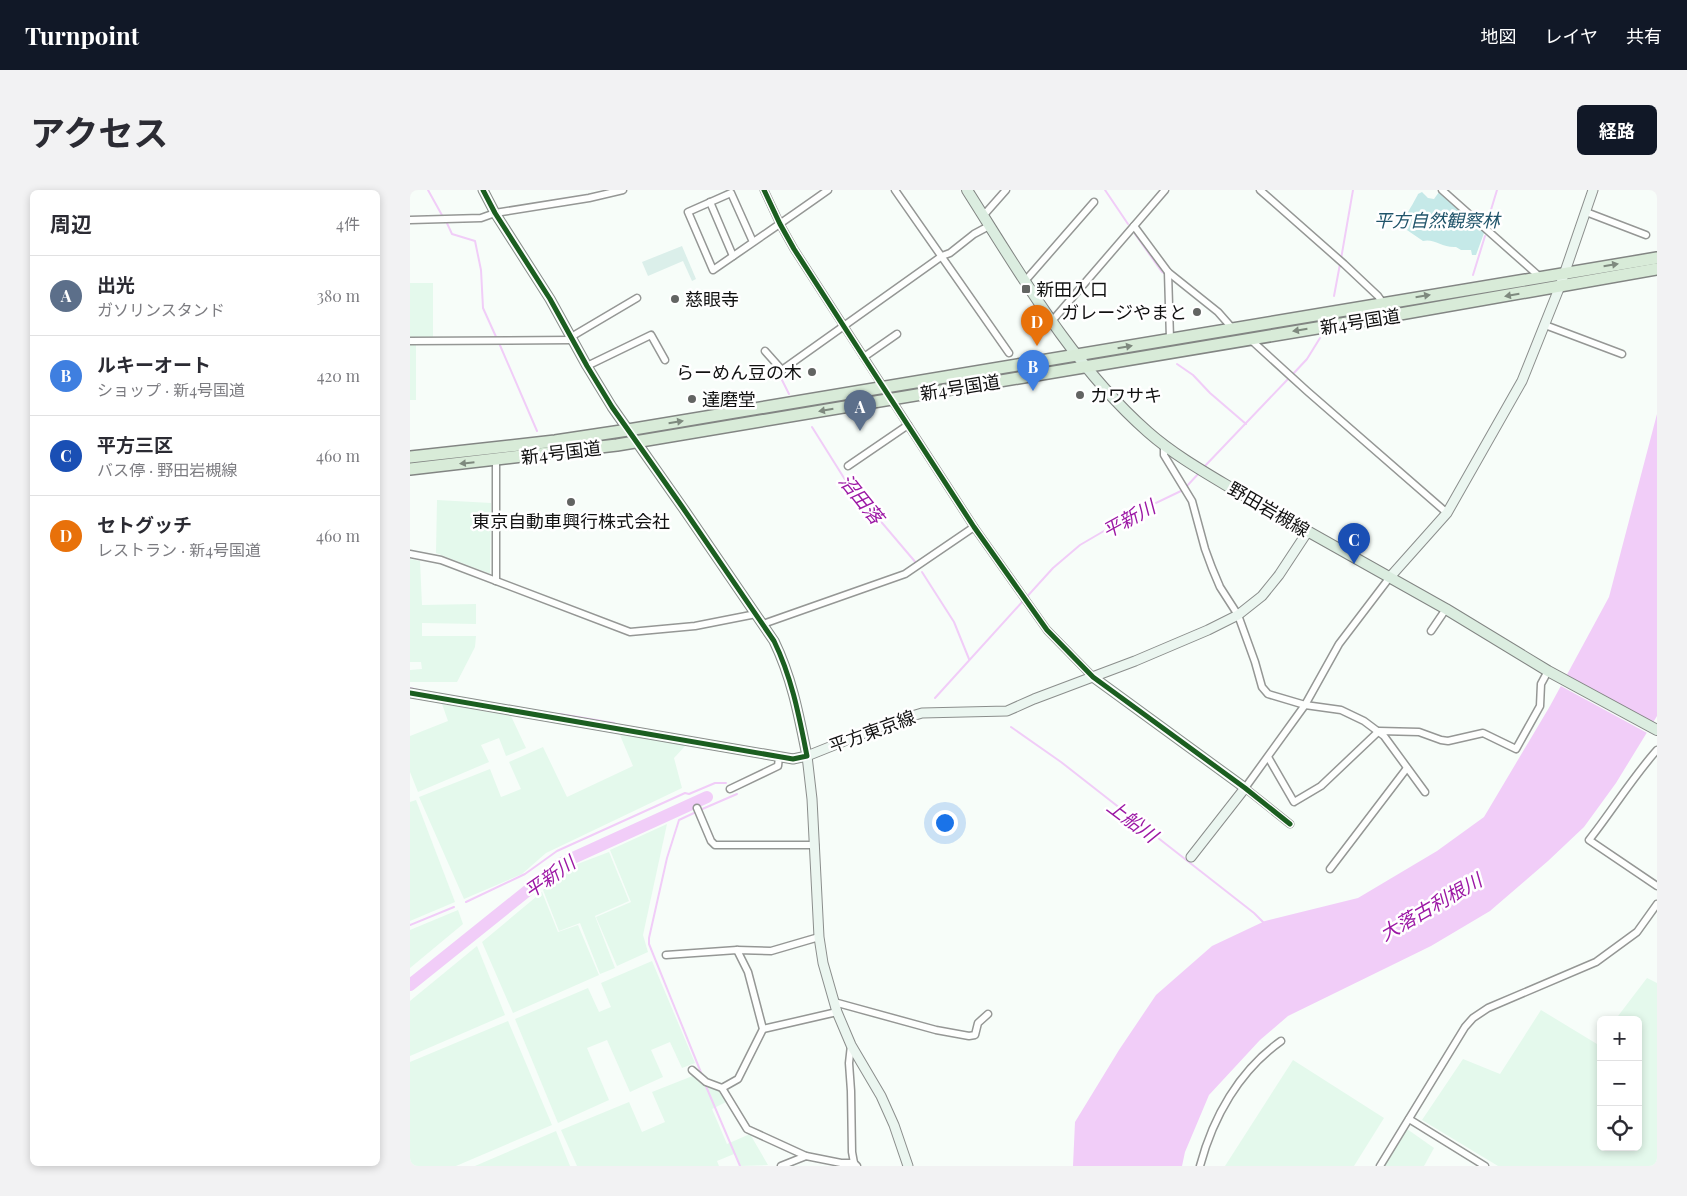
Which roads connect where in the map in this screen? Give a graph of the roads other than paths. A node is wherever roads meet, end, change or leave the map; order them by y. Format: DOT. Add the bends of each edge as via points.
graph roads {
  1 [pos="483,190"];
  2 [pos="623,190"];
  3 [pos="764,190"];
  4 [pos="828,190"];
  5 [pos="895,190"];
  6 [pos="967,190"];
  7 [pos="1006,190"];
  8 [pos="1165,190"];
  9 [pos="1260,190"];
  10 [pos="1442,190"];
  11 [pos="1593,190"];
  12 [pos="710,202"];
  13 [pos="1094,202"];
  14 [pos="1586,212"];
  15 [pos="495,213"];
  16 [pos="983,216"];
  17 [pos="410,220"];
  18 [pos="780,224"];
  19 [pos="989,226"];
  20 [pos="1134,226"];
  21 [pos="1646,235"];
  22 [pos="753,242"];
  23 [pos="733,256"];
  24 [pos="942,256"];
  25 [pos="1657,258"];
  26 [pos="1657,270"];
  27 [pos="1168,272"];
  28 [pos="1565,273"];
  29 [pos="1540,277"];
  30 [pos="1025,281"];
  31 [pos="1560,286"];
  32 [pos="637,298"];
  33 [pos="1383,303"];
  34 [pos="1052,321"];
  35 [pos="1545,325"];
  36 [pos="844,326"];
  37 [pos="1233,329"];
  38 [pos="897,334"];
  39 [pos="572,338"];
  40 [pos="1170,339"];
  41 [pos="1250,339"];
  42 [pos="410,341"];
  43 [pos="765,351"];
  44 [pos="1009,353"];
  45 [pos="1622,354"];
  46 [pos="1077,355"];
  47 [pos="864,357"];
  48 [pos="665,360"];
  49 [pos="587,366"];
  50 [pos="1086,367"];
  51 [pos="884,388"];
  52 [pos="892,399"];
  53 [pos="908,425"];
  54 [pos="628,430"];
  55 [pos="636,442"];
  56 [pos="1164,444"];
  57 [pos="410,456"];
  58 [pos="496,460"];
  59 [pos="848,466"];
  60 [pos="410,469"];
  61 [pos="1447,513"];
  62 [pos="974,527"];
  63 [pos="1308,531"];
  64 [pos="410,554"];
  65 [pos="1390,577"];
  66 [pos="496,581"];
  67 [pos="1446,609"];
  68 [pos="756,614"];
  69 [pos="1238,615"];
  70 [pos="763,624"];
  71 [pos="1431,631"];
  72 [pos="1548,671"];
  73 [pos="1093,676"];
  74 [pos="410,693"];
  75 [pos="1305,705"];
  76 [pos="1657,730"];
  77 [pos="1379,731"];
  78 [pos="1657,750"];
  79 [pos="807,756"];
  80 [pos="779,757"];
  81 [pos="1268,757"];
  82 [pos="1407,768"];
  83 [pos="1245,788"];
  84 [pos="730,789"];
  85 [pos="1425,792"];
  86 [pos="698,808"];
  87 [pos="1290,824"];
  88 [pos="815,845"];
  89 [pos="1191,857"];
  90 [pos="1330,869"];
  91 [pos="1657,886"];
  92 [pos="1657,904"];
  93 [pos="819,937"];
  94 [pos="737,950"];
  95 [pos="666,955"];
  96 [pos="834,1002"];
  97 [pos="837,1012"];
  98 [pos="988,1014"];
  99 [pos="763,1028"];
  100 [pos="1281,1041"];
  101 [pos="851,1046"];
  102 [pos="692,1070"];
  103 [pos="722,1088"];
  104 [pos="1409,1119"];
  105 [pos="806,1156"];
  106 [pos="785,1165"];
  107 [pos="855,1165"];
  108 [pos="908,1166"];
  109 [pos="1200,1166"];
  110 [pos="1380,1166"];
  111 [pos="1485,1166"];
  1 -- 15 [label="street"];
  2 -- 15 [label="street"];
  3 -- 18 [label="street"];
  4 -- 18 [label="street"];
  5 -- 24 [label="street"];
  6 -- 16 [label="main road, 野田岩槻線"];
  7 -- 16 [label="street"];
  8 -- 20 [label="street"];
  9 -- 33 [label="street"];
  10 -- 29 [label="street"];
  11 -- 14 [label="street"];
  12 -- 22 [label="street" via="731,193"];
  12 -- 23 [label="street"];
  12 -- 23 [label="street" via="688,212 714,270"];
  13 -- 30 [label="street"];
  14 -- 21 [label="street"];
  14 -- 28 [label="street"];
  15 -- 17 [label="street" via="481,218"];
  15 -- 39 [label="street"];
  16 -- 19 [label="main road, 野田岩槻線"];
  18 -- 22 [label="street"];
  18 -- 36 [label="street"];
  19 -- 24 [label="street"];
  19 -- 30 [label="main road, 野田岩槻線"];
  20 -- 27 [label="street"];
  20 -- 34 [label="street"];
  22 -- 23 [label="street"];
  24 -- 36 [label="street"];
  24 -- 44 [label="street"];
  28 -- 25 [label="highway, 新4号国道, one-way"];
  26 -- 31 [label="highway, 新4号国道"];
  27 -- 37 [label="street" via="1218,312"];
  27 -- 40 [label="street"];
  28 -- 29 [label="highway, 新4号国道"];
  28 -- 31 [label="street"];
  33 -- 29 [label="highway, 新4号国道, one-way"];
  30 -- 34 [label="main road, 野田岩槻線"];
  31 -- 35 [label="street"];
  31 -- 41 [label="highway, 新4号国道, one-way"];
  32 -- 39 [label="street"];
  33 -- 37 [label="highway, 新4号国道"];
  34 -- 46 [label="main road, 野田岩槻線"];
  35 -- 45 [label="street"];
  35 -- 61 [label="street" via="1522,381"];
  36 -- 43 [label="street" via="782,370"];
  36 -- 47 [label="street"];
  37 -- 40 [label="highway, 新4号国道"];
  38 -- 47 [label="street"];
  39 -- 42 [label="street"];
  39 -- 49 [label="street"];
  46 -- 40 [label="highway, 新4号国道, one-way"];
  41 -- 50 [label="highway, 新4号国道"];
  41 -- 61 [label="street"];
  46 -- 50 [label="main road, 野田岩槻線"];
  46 -- 51 [label="highway, 新4号国道"];
  47 -- 51 [label="street"];
  48 -- 49 [label="street" via="651,334"];
  49 -- 54 [label="street"];
  50 -- 52 [label="highway, 新4号国道"];
  50 -- 56 [label="main road, 野田岩槻線" via="1120,405"];
  51 -- 52 [label="street"];
  54 -- 51 [label="highway, 新4号国道, one-way"];
  52 -- 53 [label="street"];
  52 -- 55 [label="highway, 新4号国道, one-way"];
  53 -- 59 [label="street"];
  53 -- 62 [label="street"];
  54 -- 55 [label="street"];
  54 -- 57 [label="highway, 新4号国道"];
  55 -- 58 [label="highway, 新4号国道"];
  55 -- 68 [label="street"];
  56 -- 63 [label="main road, 野田岩槻線" via="1201,470"];
  56 -- 69 [label="street" via="1164,455 1192,502 1220,587"];
  58 -- 60 [label="highway, 新4号国道, one-way"];
  58 -- 66 [label="street"];
  61 -- 65 [label="street"];
  62 -- 70 [label="street" via="905,574"];
  62 -- 73 [label="street" via="1047,630"];
  63 -- 65 [label="main road, 野田岩槻線"];
  63 -- 69 [label="street, 平方東京線" via="1262,596"];
  64 -- 66 [label="street" via="441,560"];
  65 -- 67 [label="main road, 野田岩槻線"];
  65 -- 75 [label="street" via="1339,644"];
  66 -- 68 [label="street" via="630,632 695,626"];
  67 -- 71 [label="street"];
  67 -- 72 [label="main road, 野田岩槻線"];
  68 -- 70 [label="street"];
  69 -- 73 [label="street, 平方東京線"];
  69 -- 75 [label="street" via="1262,687 1268,694"];
  70 -- 79 [label="street" via="785,664"];
  72 -- 76 [label="main road, 野田岩槻線"];
  72 -- 77 [label="street" via="1541,684 1540,706 1516,749 1483,733 1441,740 1419,732"];
  73 -- 79 [label="street, 平方東京線" via="1002,712 922,713"];
  73 -- 83 [label="street"];
  74 -- 80 [label="street"];
  75 -- 77 [label="street" via="1341,710"];
  75 -- 81 [label="street"];
  77 -- 81 [label="street" via="1321,786 1294,802"];
  77 -- 82 [label="street"];
  78 -- 91 [label="street" via="1589,840"];
  79 -- 80 [label="street"];
  79 -- 88 [label="street, 平方東京線"];
  80 -- 84 [label="street" via="778,766"];
  81 -- 83 [label="street"];
  82 -- 85 [label="street"];
  82 -- 90 [label="street"];
  83 -- 87 [label="street"];
  83 -- 89 [label="street"];
  86 -- 88 [label="street" via="715,845"];
  88 -- 93 [label="street, 平方東京線"];
  92 -- 104 [label="street" via="1637,932 1596,962 1488,1008 1473,1018"];
  93 -- 94 [label="street" via="771,951"];
  93 -- 96 [label="street, 平方東京線"];
  94 -- 95 [label="street"];
  94 -- 99 [label="street" via="748,972"];
  96 -- 97 [label="street, 平方東京線"];
  96 -- 98 [label="street" via="969,1036 975,1035 978,1023"];
  97 -- 99 [label="street"];
  97 -- 101 [label="street, 平方東京線"];
  99 -- 103 [label="street" via="738,1079"];
  100 -- 109 [label="street" via="1254,1065 1229,1098 1207,1141"];
  101 -- 107 [label="street" via="849,1072"];
  101 -- 108 [label="street, 平方東京線" via="881,1096"];
  102 -- 103 [label="street" via="706,1082"];
  103 -- 105 [label="street" via="747,1129"];
  104 -- 110 [label="street"];
  104 -- 111 [label="street"];
  105 -- 106 [label="street"];
  105 -- 107 [label="street"];
}
